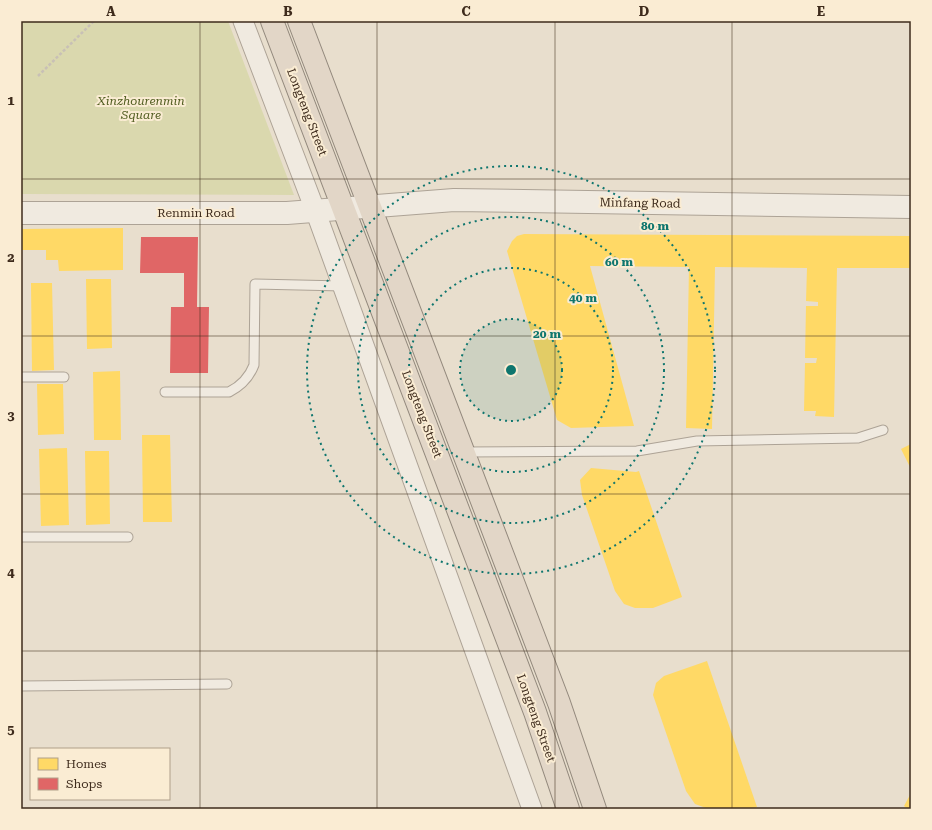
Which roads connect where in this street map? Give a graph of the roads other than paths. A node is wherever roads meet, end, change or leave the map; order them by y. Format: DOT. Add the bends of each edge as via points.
graph roads {
  1 [pos="243,21"];
  2 [pos="272,21"];
  3 [pos="299,21"];
  4 [pos="370,206"];
  5 [pos="911,207"];
  6 [pos="343,208"];
  7 [pos="315,210"];
  8 [pos="21,213"];
  9 [pos="343,286"];
  10 [pos="21,377"];
  11 [pos="64,377"];
  12 [pos="165,392"];
  13 [pos="883,430"];
  14 [pos="463,452"];
  15 [pos="21,537"];
  16 [pos="128,537"];
  17 [pos="227,684"];
  18 [pos="21,686"];
  19 [pos="532,809"];
  20 [pos="568,809"];
  21 [pos="595,809"];
  1 -- 7 [label="street"];
  2 -- 6 [label="highway, Longteng Street"];
  3 -- 4 [label="highway, Longteng Street"];
  4 -- 5 [label="street, Minfang Road" via="454,200"];
  4 -- 6 [label="street, Renmin Road"];
  4 -- 14 [label="highway, Longteng Street"];
  6 -- 7 [label="street, Renmin Road"];
  6 -- 20 [label="highway, Longteng Street" via="535,712"];
  7 -- 8 [label="street, Renmin Road" via="279,213"];
  7 -- 9 [label="street"];
  9 -- 12 [label="lane" via="255,284 254,365 244,383 229,392"];
  9 -- 19 [label="street"];
  10 -- 11 [label="lane"];
  13 -- 14 [label="lane" via="858,438 697,441 637,452"];
  14 -- 21 [label="highway, Longteng Street" via="559,703"];
  15 -- 16 [label="lane"];
  17 -- 18 [label="lane"];
}
